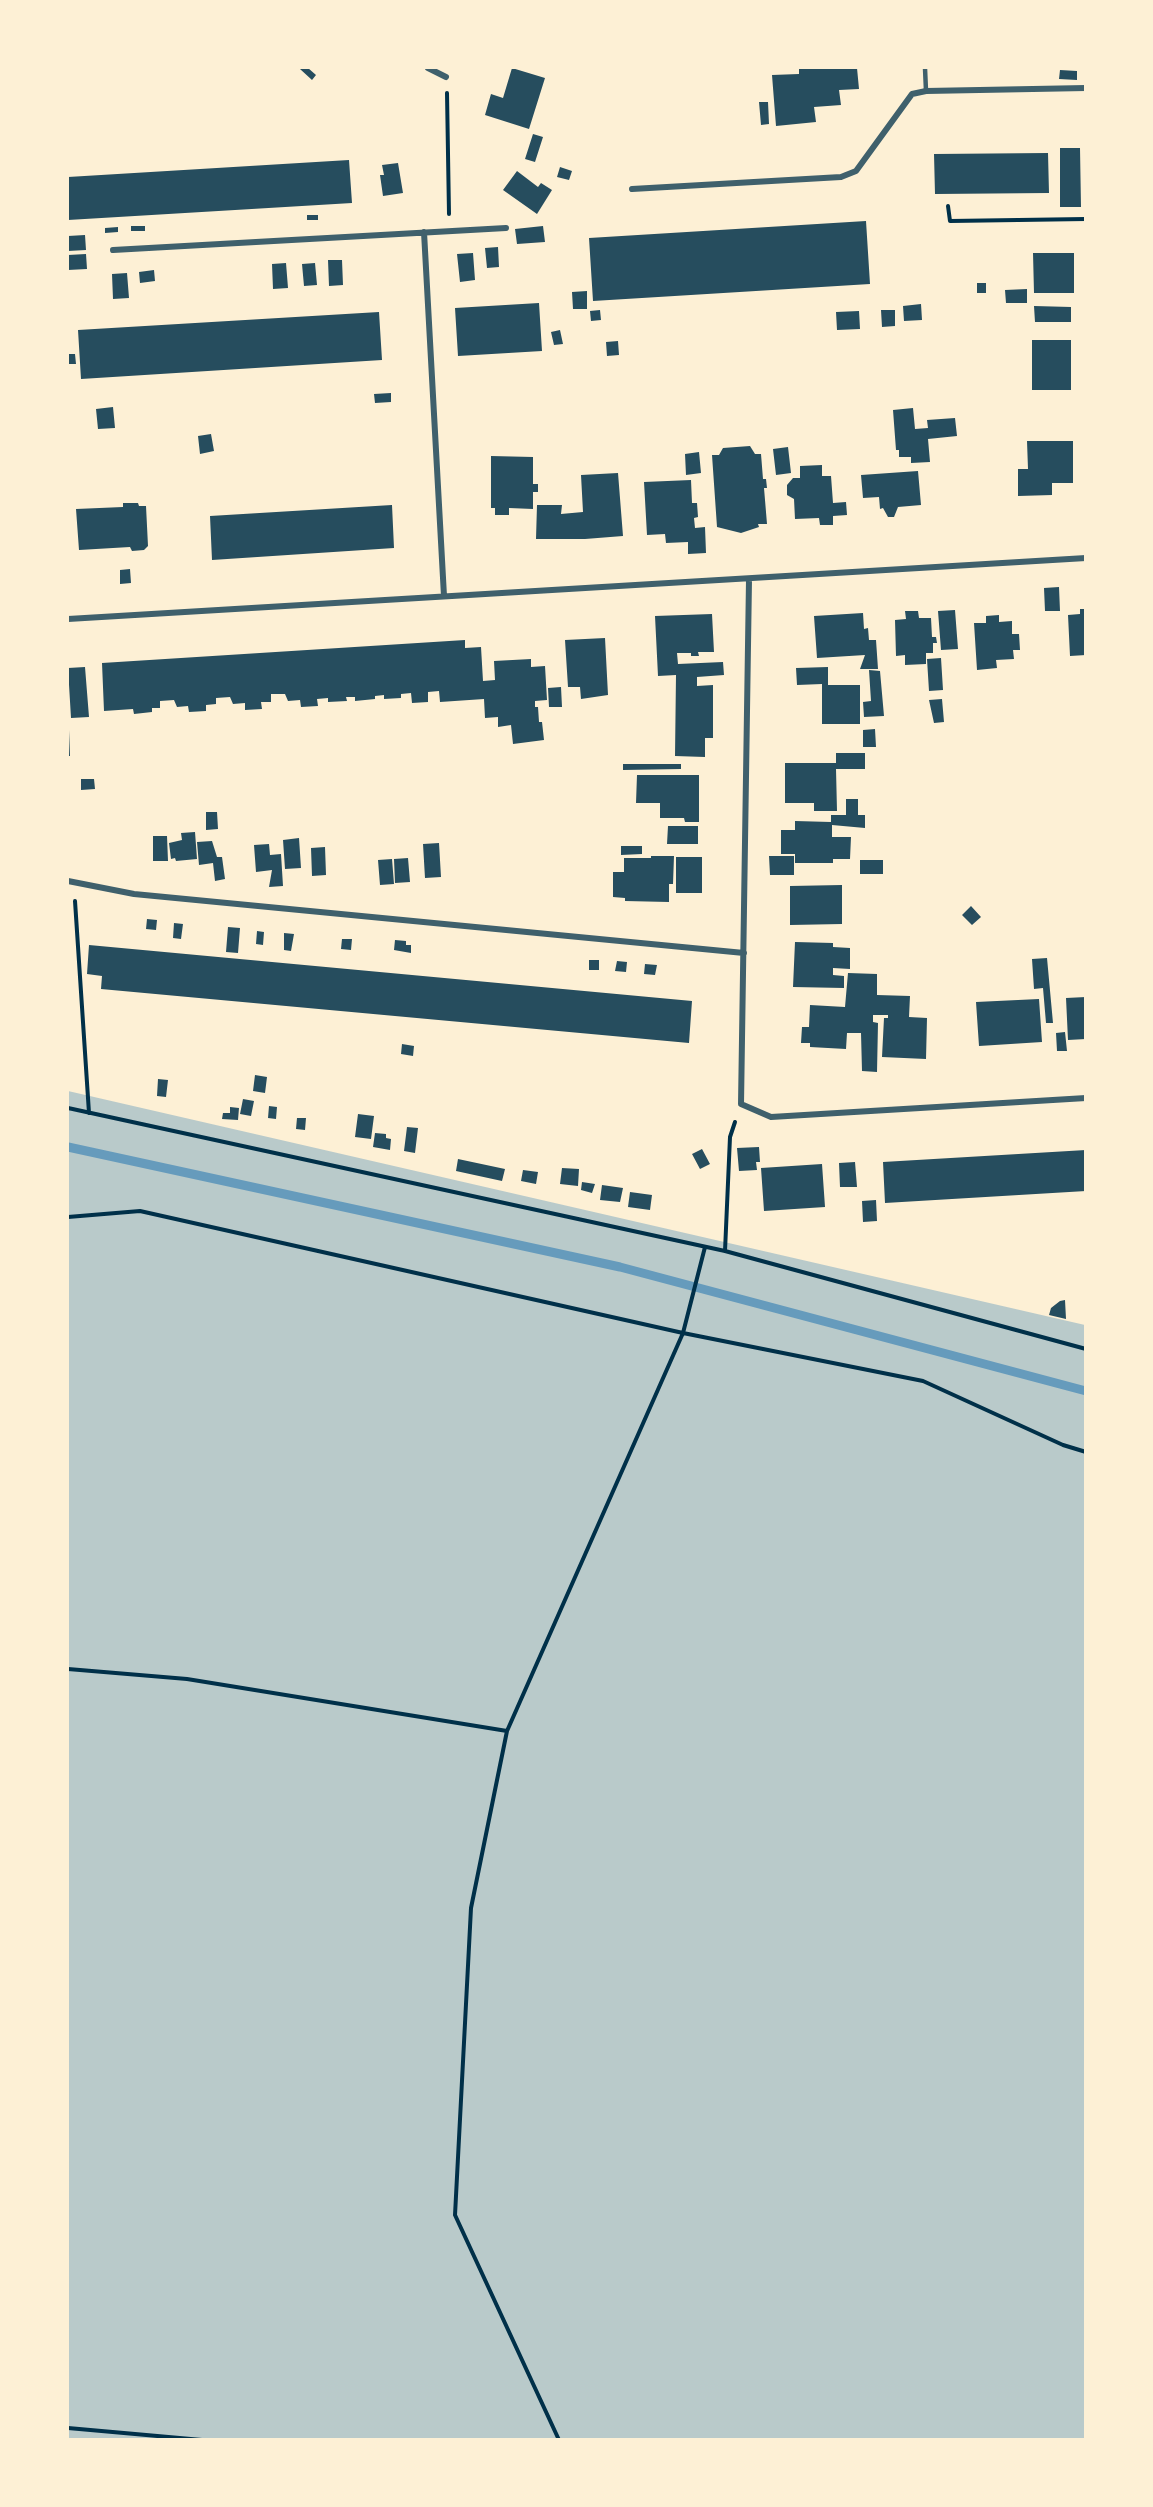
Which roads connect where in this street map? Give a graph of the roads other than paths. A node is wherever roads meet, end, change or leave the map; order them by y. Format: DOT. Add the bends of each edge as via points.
graph roads {
  1 [pos="428,68"];
  2 [pos="925,68"];
  3 [pos="446,77"];
  4 [pos="1086,88"];
  5 [pos="926,91"];
  6 [pos="632,189"];
  7 [pos="506,228"];
  8 [pos="424,232"];
  9 [pos="113,250"];
  10 [pos="1086,558"];
  11 [pos="749,580"];
  12 [pos="444,596"];
  13 [pos="68,619"];
  14 [pos="71,882"];
  15 [pos="744,953"];
  16 [pos="1086,1098"];
  1 -- 3 [label="street"];
  2 -- 5 [label="lane"];
  4 -- 5 [label="street"];
  5 -- 6 [label="street" via="912,94 856,171 841,177"];
  7 -- 8 [label="street"];
  8 -- 9 [label="street"];
  8 -- 12 [label="street"];
  10 -- 11 [label="street"];
  11 -- 12 [label="street"];
  11 -- 15 [label="street"];
  12 -- 13 [label="street"];
  14 -- 15 [label="street" via="134,894"];
  15 -- 16 [label="street" via="741,1104 771,1117"];
}
